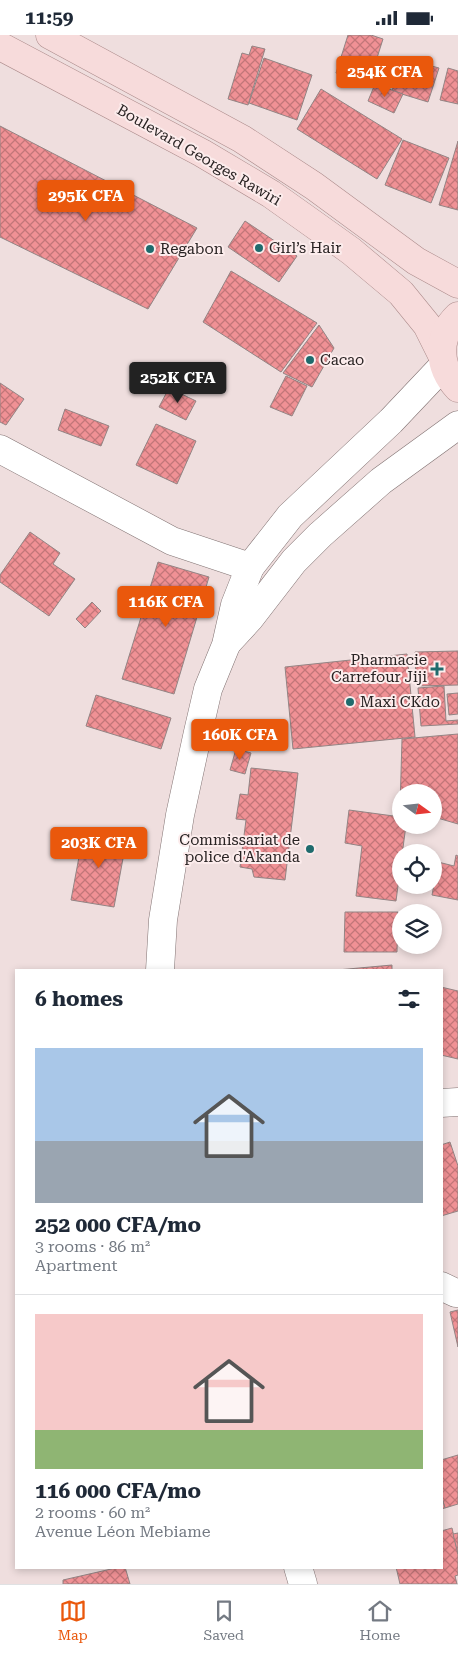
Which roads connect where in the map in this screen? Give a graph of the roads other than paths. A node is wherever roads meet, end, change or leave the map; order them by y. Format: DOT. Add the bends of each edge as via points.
graph roads {
  1 [pos="50,35"];
  2 [pos="0,46"];
  3 [pos="458,284"];
  4 [pos="458,316"];
  5 [pos="442,359"];
  6 [pos="458,388"];
  7 [pos="458,425"];
  8 [pos="0,449"];
  9 [pos="250,567"];
  10 [pos="226,645"];
  11 [pos="160,969"];
  12 [pos="458,1102"];
  13 [pos="443,1103"];
  14 [pos="299,1569"];
  15 [pos="303,1584"];
  1 -- 3 [label="main road" via="242,139 314,186 416,261"];
  2 -- 5 [label="main road, Boulevard Georges Rawiri" via="202,153 271,194 351,251 402,293 427,325"];
  4 -- 5 [label="main road" via="443,340"];
  5 -- 6 [label="main road, Boulevard Georges Rawiri" via="449,377"];
  5 -- 9 [label="street" via="391,421 290,516"];
  7 -- 10 [label="street" via="381,481 320,535 294,561"];
  8 -- 9 [label="street" via="172,541"];
  9 -- 10 [label="street" via="235,605"];
  10 -- 11 [label="street" via="208,689 180,815 163,920"];
  12 -- 13 [label="street"];
  14 -- 15 [label="street"];
}
